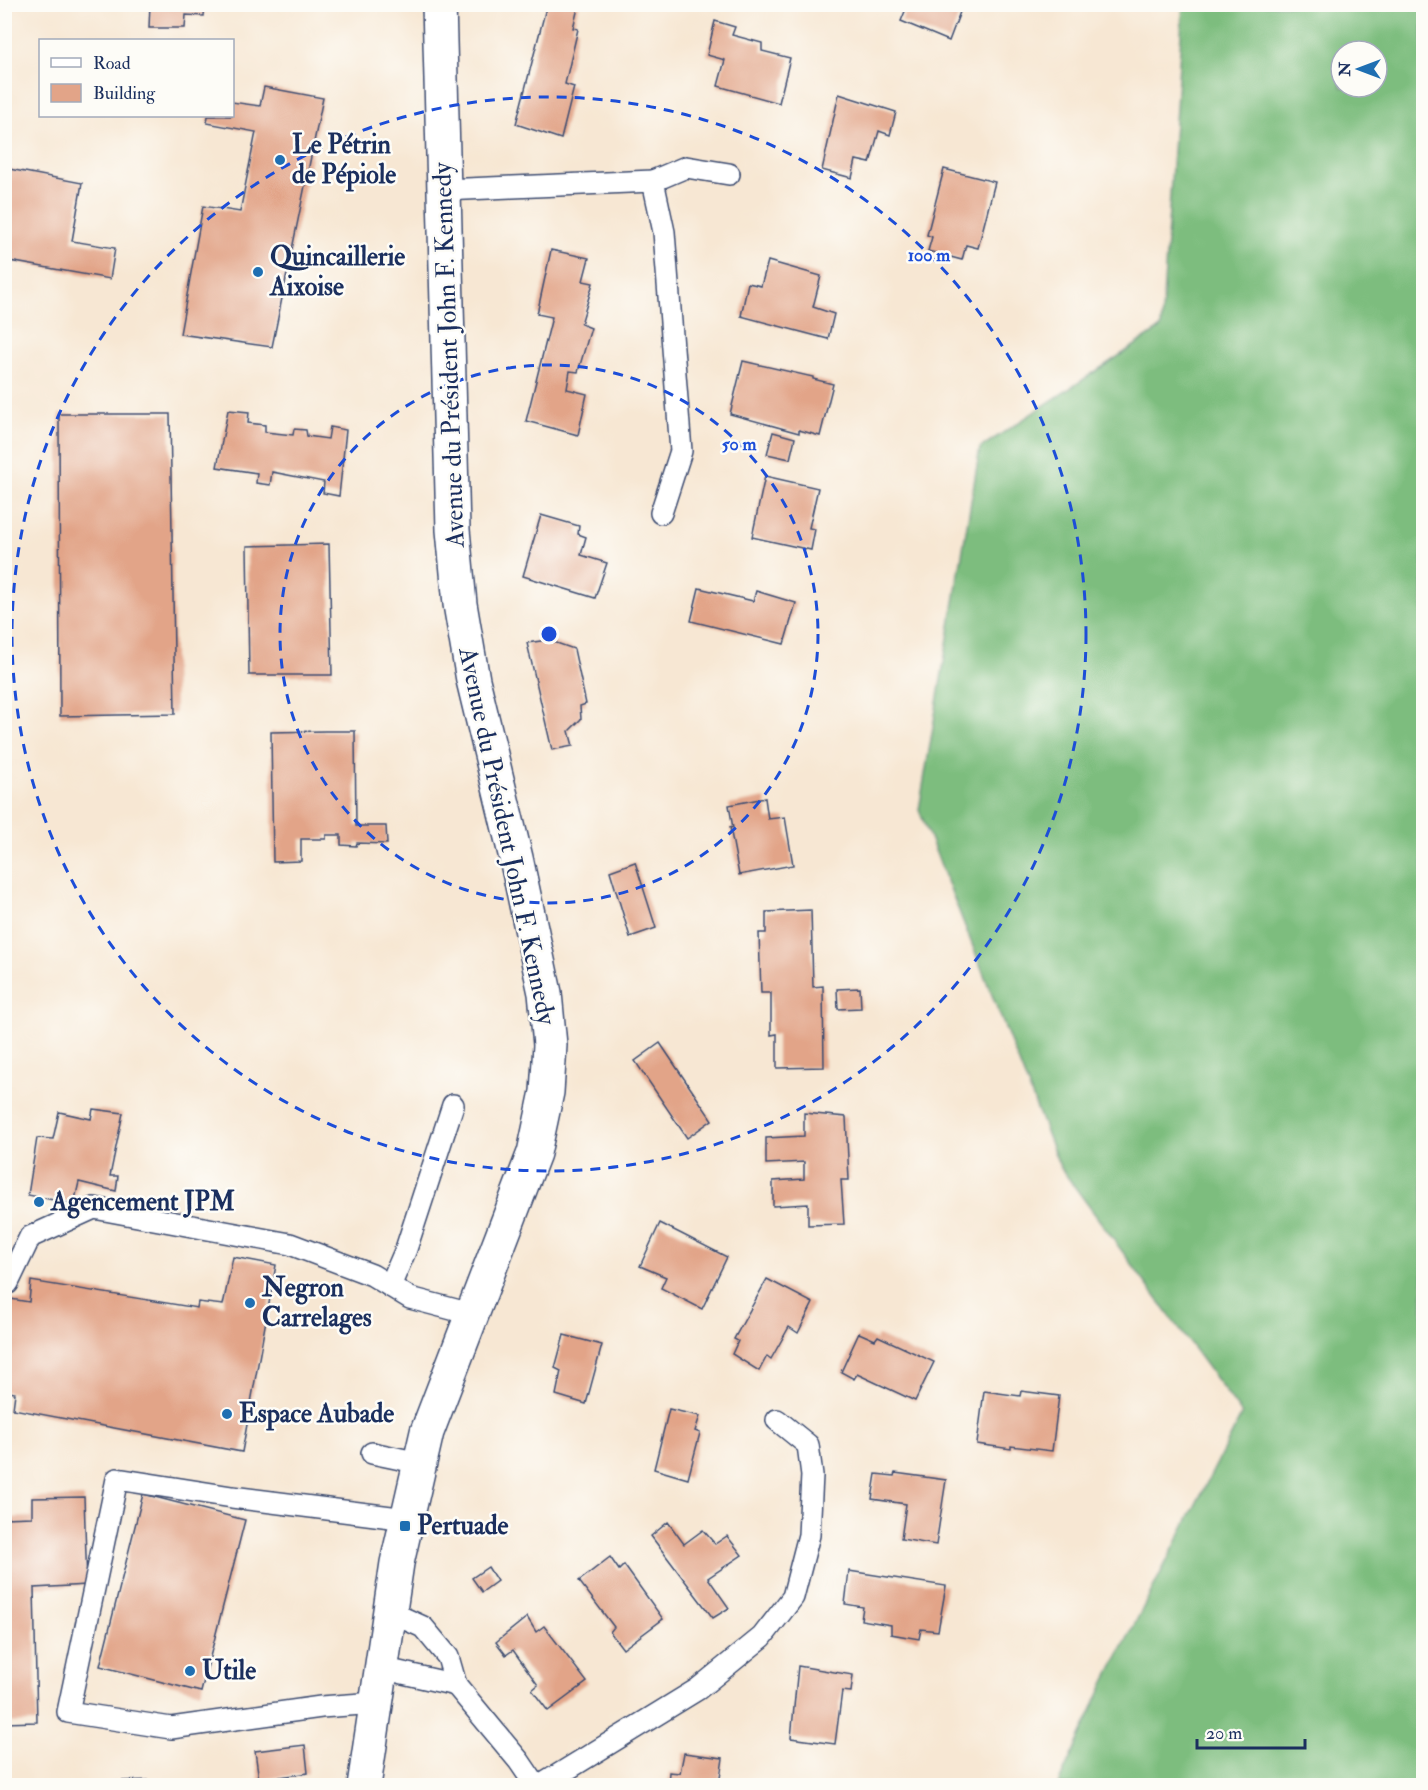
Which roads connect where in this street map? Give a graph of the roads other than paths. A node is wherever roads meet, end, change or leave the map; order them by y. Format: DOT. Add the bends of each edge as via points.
graph roads {
  1 [pos="439,4"];
  2 [pos="729,174"];
  3 [pos="653,181"];
  4 [pos="444,190"];
  5 [pos="662,513"];
  6 [pos="453,1105"];
  7 [pos="8,1283"];
  8 [pos="390,1286"];
  9 [pos="471,1314"];
  10 [pos="777,1420"];
  11 [pos="372,1453"];
  12 [pos="420,1463"];
  13 [pos="406,1519"];
  14 [pos="390,1612"];
  15 [pos="381,1668"];
  16 [pos="456,1685"];
  17 [pos="376,1704"];
  18 [pos="364,1785"];
  19 [pos="538,1785"];
  1 -- 4 [label="main road, Avenue du Président John F. Kennedy"];
  2 -- 3 [label="lane" via="686,167"];
  3 -- 4 [label="lane"];
  3 -- 5 [label="lane" via="664,232 681,451"];
  4 -- 9 [label="main road, Avenue du Président John F. Kennedy" via="453,531 460,604 473,680 545,993 550,1045 547,1092 534,1153"];
  6 -- 8 [label="lane"];
  7 -- 8 [label="lane" via="30,1237 94,1208 290,1244 372,1275"];
  8 -- 9 [label="lane" via="410,1298"];
  9 -- 12 [label="main road, Avenue du Président John F. Kennedy" via="427,1432"];
  10 -- 19 [label="lane" via="808,1444 812,1475 810,1535 793,1597 762,1637 698,1689"];
  11 -- 12 [label="lane"];
  12 -- 13 [label="main road, Avenue du Président John F. Kennedy"];
  13 -- 14 [label="main road, Avenue du Président John F. Kennedy"];
  13 -- 17 [label="lane" via="117,1479 68,1712 171,1728 321,1707"];
  14 -- 15 [label="main road, Avenue du Président John F. Kennedy"];
  14 -- 16 [label="lane" via="423,1627 448,1657"];
  15 -- 16 [label="lane"];
  15 -- 17 [label="main road, Avenue du Président John F. Kennedy"];
  16 -- 19 [label="lane"];
  17 -- 18 [label="main road, Avenue du Président John F. Kennedy"];
}
